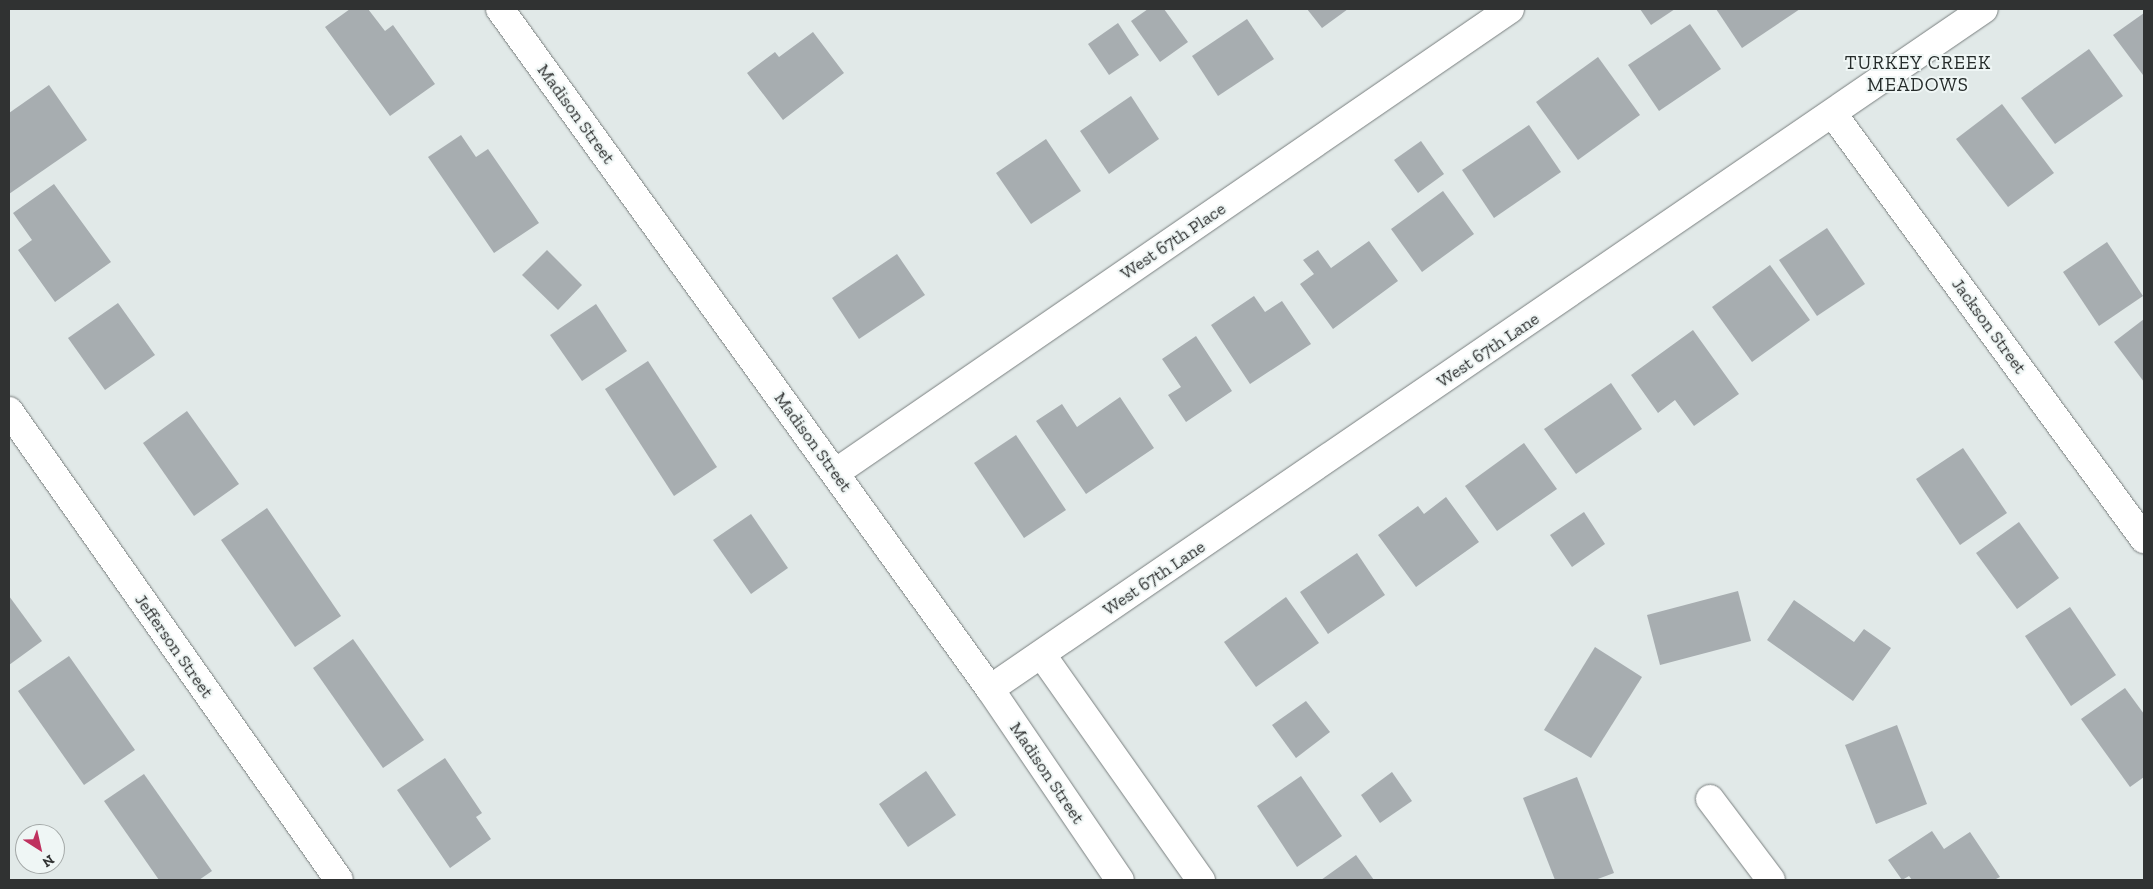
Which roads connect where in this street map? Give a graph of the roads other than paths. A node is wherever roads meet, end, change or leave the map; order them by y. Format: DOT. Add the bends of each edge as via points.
graph roads {
  1 [pos="500,9"];
  2 [pos="1510,9"];
  3 [pos="1984,9"];
  4 [pos="1833,114"];
  5 [pos="9,411"];
  6 [pos="835,472"];
  7 [pos="2144,538"];
  8 [pos="1042,654"];
  9 [pos="990,688"];
  10 [pos="1710,799"];
  11 [pos="339,880"];
  12 [pos="1120,880"];
  13 [pos="1201,880"];
  14 [pos="1770,880"];
  1 -- 6 [label="street, Madison Street"];
  2 -- 6 [label="street, West 67th Place"];
  3 -- 4 [label="street, West 67th Lane"];
  4 -- 7 [label="street, Jackson Street"];
  4 -- 8 [label="street, West 67th Lane"];
  5 -- 11 [label="street, Jefferson Street"];
  6 -- 9 [label="street, Madison Street"];
  8 -- 9 [label="street, West 67th Lane"];
  8 -- 13 [label="street"];
  9 -- 12 [label="street, Madison Street"];
  10 -- 14 [label="street"];
}
